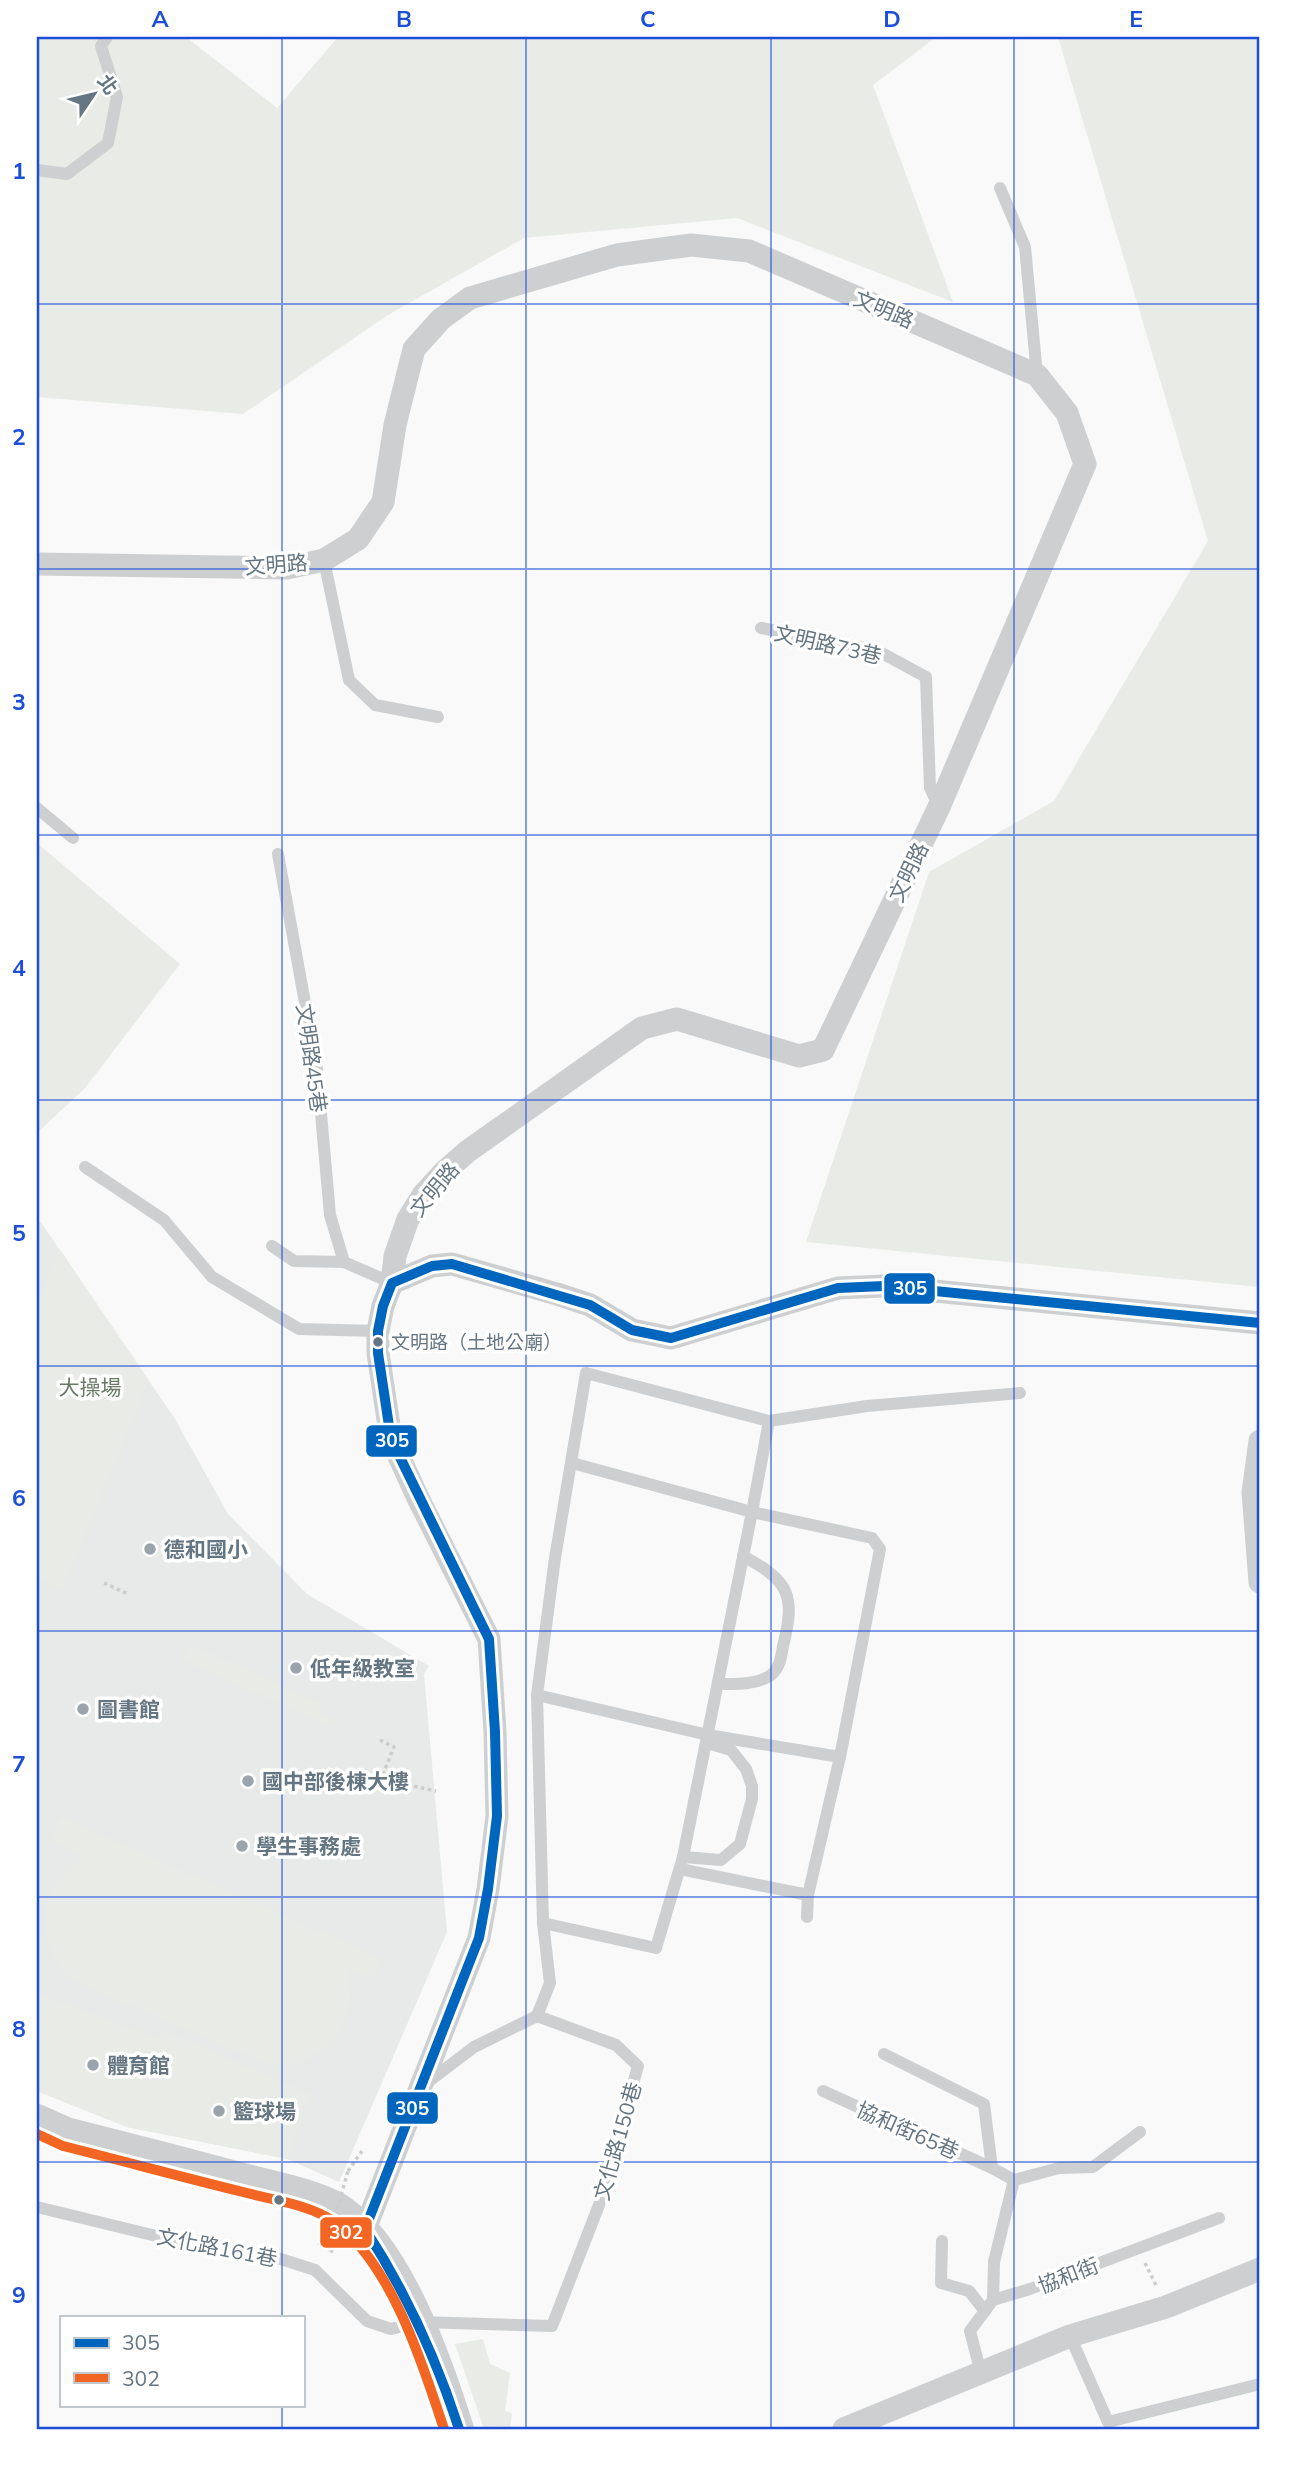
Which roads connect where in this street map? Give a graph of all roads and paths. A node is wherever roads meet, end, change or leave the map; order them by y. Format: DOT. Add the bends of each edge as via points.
graph roads {
  1 [pos="107,37"];
  2 [pos="37,170"];
  3 [pos="1000,188"];
  4 [pos="1037,375"];
  5 [pos="324,560"];
  6 [pos="37,565"];
  7 [pos="761,628"];
  8 [pos="438,717"];
  9 [pos="939,807"];
  10 [pos="37,808"];
  11 [pos="74,838"];
  12 [pos="278,854"];
  13 [pos="85,1167"];
  14 [pos="272,1246"];
  15 [pos="344,1262"];
  16 [pos="392,1283"];
  17 [pos="1260,1323"];
  18 [pos="379,1331"];
  19 [pos="1020,1393"];
  20 [pos="769,1421"];
  21 [pos="1260,1441"];
  22 [pos="572,1463"];
  23 [pos="752,1512"];
  24 [pos="743,1556"];
  25 [pos="1260,1582"];
  26 [pos="104,1583"];
  27 [pos="128,1594"];
  28 [pos="719,1684"];
  29 [pos="537,1695"];
  30 [pos="708,1739"];
  31 [pos="380,1740"];
  32 [pos="840,1757"];
  33 [pos="37,1775"];
  34 [pos="37,1782"];
  35 [pos="436,1791"];
  36 [pos="681,1863"];
  37 [pos="808,1895"];
  38 [pos="807,1917"];
  39 [pos="544,1923"];
  40 [pos="537,2016"];
  41 [pos="884,2054"];
  42 [pos="421,2088"];
  43 [pos="823,2091"];
  44 [pos="37,2119"];
  45 [pos="1140,2132"];
  46 [pos="362,2151"];
  47 [pos="992,2168"];
  48 [pos="1014,2180"];
  49 [pos="37,2207"];
  50 [pos="1219,2218"];
  51 [pos="365,2229"];
  52 [pos="942,2241"];
  53 [pos="318,2244"];
  54 [pos="1138,2248"];
  55 [pos="326,2249"];
  56 [pos="335,2253"];
  57 [pos="1260,2269"];
  58 [pos="989,2305"];
  59 [pos="1166,2307"];
  60 [pos="419,2322"];
  61 [pos="1070,2336"];
  62 [pos="981,2373"];
  63 [pos="1260,2384"];
  64 [pos="459,2429"];
  65 [pos="844,2429"];
  1 -- 2 [label="lane" via="101,46 117,97 108,143 67,174"];
  3 -- 4 [label="lane" via="1025,247"];
  4 -- 5 [label="street, 文明路" via="749,251 691,245 617,255 470,298 441,319 414,349 395,425 383,502 358,539"];
  4 -- 9 [label="street, 文明路" via="1067,413 1085,464"];
  5 -- 6 [label="street, 文明路" via="288,568"];
  5 -- 8 [label="lane" via="349,680 375,705"];
  7 -- 9 [label="lane, 文明路73巷" via="878,651 926,677 930,788"];
  9 -- 16 [label="street, 文明路" via="822,1050 799,1056 677,1019 642,1028 444,1172 408,1219 395,1256"];
  10 -- 11 [label="lane"];
  12 -- 15 [label="lane, 文明路45巷" via="317,1069 330,1215"];
  13 -- 18 [label="lane" via="164,1220 212,1277 299,1329"];
  14 -- 15 [label="lane" via="294,1261"];
  15 -- 16 [label="lane"];
  16 -- 17 [label="street" via="432,1266 452,1264 557,1294 632,1329 671,1338 838,1287 884,1286"];
  16 -- 18 [label="street, 文明路"];
  18 -- 42 [label="street, 文明路" via="391,1439 489,1639 495,1732 497,1816 479,1938"];
  19 -- 20 [label="lane" via="867,1406"];
  20 -- 22 [label="lane" via="586,1373"];
  20 -- 23 [label="lane"];
  21 -- 25 [label="street" via="1253,1492"];
  22 -- 23 [label="lane"];
  22 -- 29 [label="lane"];
  23 -- 24 [label="lane"];
  23 -- 32 [label="lane" via="872,1538 880,1549"];
  24 -- 28 [label="lane"];
  24 -- 28 [label="lane" via="766,1568 784,1586 790,1608 786,1637 778,1669 768,1677 745,1684"];
  26 -- 27 [label="path"];
  28 -- 30 [label="lane"];
  29 -- 30 [label="lane"];
  29 -- 39 [label="lane"];
  30 -- 32 [label="lane"];
  30 -- 36 [label="lane"];
  30 -- 36 [label="lane" via="731,1750 746,1769 752,1799 740,1844 721,1860"];
  31 -- 35 [label="path" via="394,1746 381,1779"];
  32 -- 37 [label="lane"];
  33 -- 34 [label="path"];
  36 -- 37 [label="lane"];
  36 -- 39 [label="lane" via="656,1948"];
  37 -- 38 [label="lane"];
  39 -- 40 [label="lane" via="550,1983"];
  40 -- 42 [label="lane" via="474,2047"];
  40 -- 60 [label="lane, 文化路150巷" via="616,2045 638,2066 594,2217 552,2326"];
  41 -- 47 [label="lane, 協和街65巷" via="984,2104"];
  42 -- 51 [label="street, 文明路"];
  43 -- 47 [label="lane, 協和街65巷"];
  44 -- 51 [label="street" via="66,2132 299,2193 340,2208"];
  45 -- 48 [label="lane" via="1093,2167 1059,2168"];
  46 -- 55 [label="path, bridge" via="348,2171"];
  47 -- 48 [label="lane, 協和街65巷"];
  48 -- 58 [label="lane"];
  49 -- 60 [label="lane, 文化路161巷" via="214,2250 265,2254 315,2270 367,2321 391,2329"];
  50 -- 54 [label="lane, 協和街"];
  51 -- 60 [label="street"];
  52 -- 58 [label="lane" via="941,2283 969,2291"];
  53 -- 55 [label="path"];
  54 -- 58 [label="lane, 協和街"];
  54 -- 59 [label="path"];
  55 -- 56 [label="path"];
  57 -- 59 [label="street"];
  58 -- 62 [label="lane" via="970,2331"];
  59 -- 61 [label="street"];
  60 -- 64 [label="street"];
  61 -- 62 [label="street"];
  61 -- 63 [label="lane" via="1108,2422"];
  62 -- 65 [label="street"];
}
